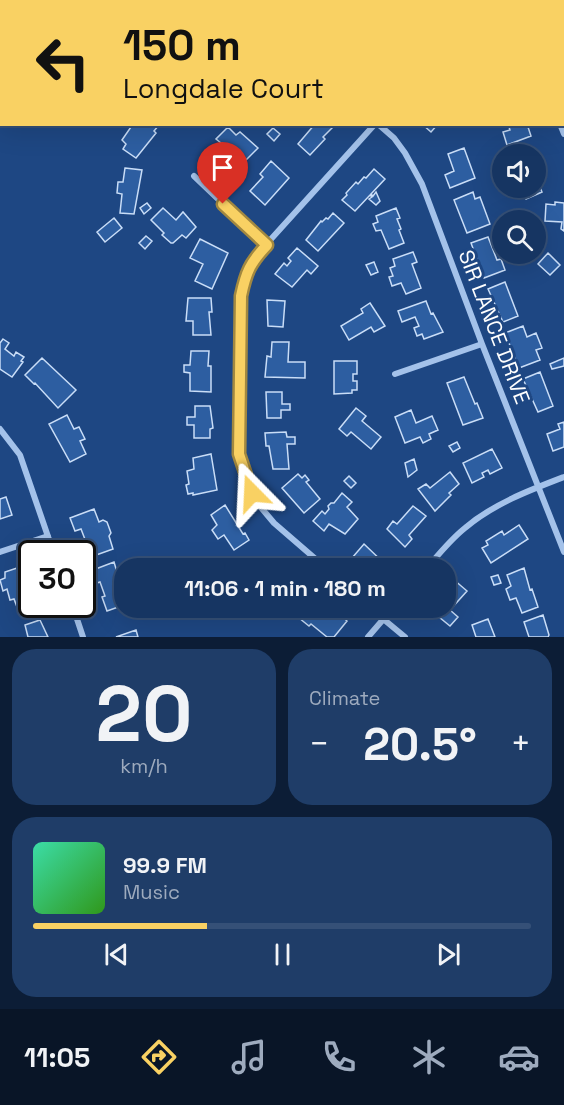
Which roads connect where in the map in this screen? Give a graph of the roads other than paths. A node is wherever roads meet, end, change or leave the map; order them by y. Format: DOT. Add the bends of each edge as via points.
graph roads {
  1 [pos="374,126"];
  2 [pos="379,126"];
  3 [pos="194,177"];
  4 [pos="267,245"];
  5 [pos="482,344"];
  6 [pos="395,374"];
  7 [pos="0,429"];
  8 [pos="564,477"];
  9 [pos="539,486"];
  10 [pos="48,536"];
  11 [pos="49,540"];
  12 [pos="0,552"];
  13 [pos="564,552"];
  14 [pos="314,558"];
  15 [pos="436,558"];
  16 [pos="77,618"];
  17 [pos="383,620"];
  18 [pos="83,637"];
  19 [pos="368,637"];
  20 [pos="405,637"];
  1 -- 4 [label="street"];
  2 -- 5 [label="street, SIR LANCE DRIVE" via="394,138 422,184"];
  3 -- 4 [label="street"];
  4 -- 14 [label="street" via="253,259 241,296 239,454 258,504"];
  5 -- 6 [label="street"];
  5 -- 9 [label="street, SIR LANCE DRIVE"];
  7 -- 10 [label="street" via="20,455"];
  8 -- 9 [label="street"];
  9 -- 13 [label="street, SIR LANCE DRIVE"];
  9 -- 15 [label="street" via="466,526"];
  10 -- 11 [label="street"];
  10 -- 12 [label="street"];
  16 -- 18 [label="street"];
  17 -- 19 [label="street"];
  17 -- 20 [label="street"];
}
